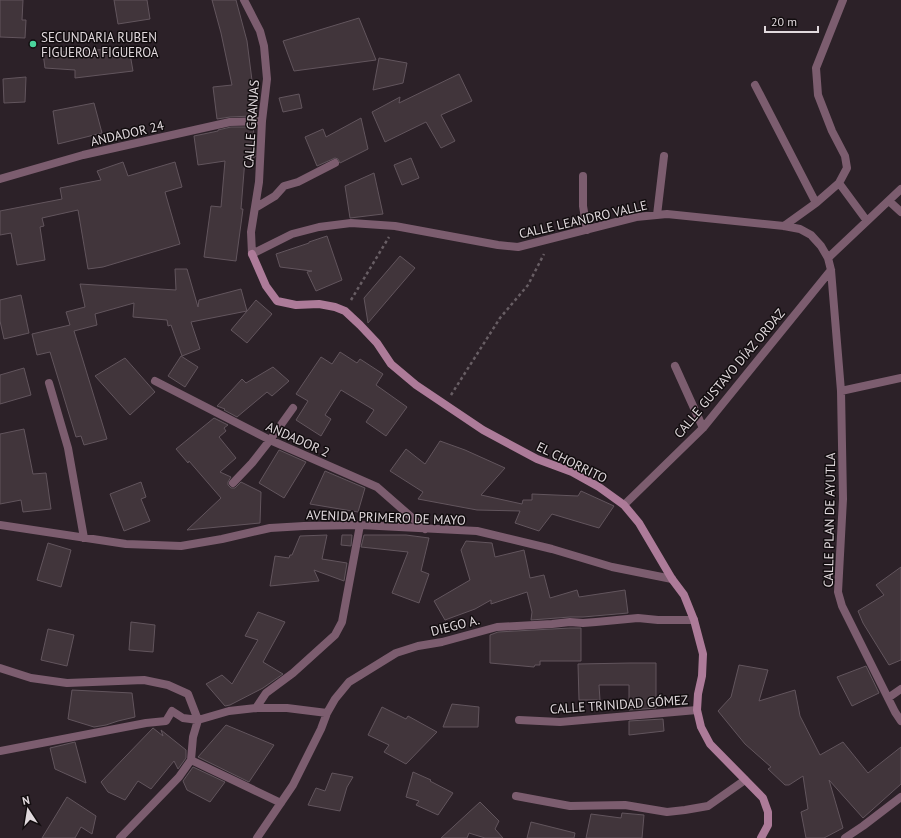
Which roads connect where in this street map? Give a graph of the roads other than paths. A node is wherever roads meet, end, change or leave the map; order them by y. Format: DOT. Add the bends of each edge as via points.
graph roads {
  1 [pos="244,0"];
  2 [pos="844,0"];
  3 [pos="756,85"];
  4 [pos="262,121"];
  5 [pos="664,156"];
  6 [pos="335,163"];
  7 [pos="583,176"];
  8 [pos="0,179"];
  9 [pos="839,183"];
  10 [pos="901,190"];
  11 [pos="889,201"];
  12 [pos="816,203"];
  13 [pos="255,208"];
  14 [pos="901,212"];
  15 [pos="657,215"];
  16 [pos="867,222"];
  17 [pos="784,226"];
  18 [pos="587,230"];
  19 [pos="252,254"];
  20 [pos="828,258"];
  21 [pos="831,270"];
  22 [pos="675,366"];
  23 [pos="901,378"];
  24 [pos="155,381"];
  25 [pos="49,383"];
  26 [pos="841,391"];
  27 [pos="293,408"];
  28 [pos="702,428"];
  29 [pos="270,440"];
  30 [pos="233,483"];
  31 [pos="624,505"];
  32 [pos="0,525"];
  33 [pos="360,525"];
  34 [pos="425,529"];
  35 [pos="84,538"];
  36 [pos="672,579"];
  37 [pos="694,620"];
  38 [pos="0,668"];
  39 [pos="901,689"];
  40 [pos="888,698"];
  41 [pos="256,708"];
  42 [pos="696,710"];
  43 [pos="328,713"];
  44 [pos="198,720"];
  45 [pos="519,720"];
  46 [pos="901,721"];
  47 [pos="0,751"];
  48 [pos="191,760"];
  49 [pos="745,780"];
  50 [pos="516,796"];
  51 [pos="901,797"];
  52 [pos="281,803"];
  53 [pos="120,838"];
  54 [pos="257,838"];
  55 [pos="761,838"];
  56 [pos="845,838"];
  1 -- 4 [label="street, CALLE GRANJAS" via="260,31 264,46 267,79"];
  2 -- 9 [label="street" via="816,68 818,95 845,156 847,168"];
  3 -- 12 [label="street"];
  4 -- 8 [label="street, ANDADOR 24" via="230,122 83,155"];
  4 -- 13 [label="street, CALLE GRANJAS"];
  5 -- 15 [label="street"];
  6 -- 13 [label="street" via="298,182 284,186 275,196"];
  7 -- 18 [label="street" via="583,206"];
  9 -- 12 [label="street"];
  9 -- 16 [label="street"];
  10 -- 11 [label="street"];
  11 -- 14 [label="street"];
  11 -- 16 [label="street"];
  12 -- 17 [label="street"];
  13 -- 19 [label="street, CALLE GRANJAS" via="251,232"];
  15 -- 17 [label="street, CALLE LEANDRO VALLE"];
  15 -- 18 [label="street, CALLE LEANDRO VALLE" via="636,217"];
  16 -- 20 [label="street"];
  17 -- 20 [label="street, CALLE LEANDRO VALLE" via="800,229 812,235"];
  18 -- 19 [label="street, CALLE LEANDRO VALLE" via="518,247 395,226 352,224 318,227 292,234"];
  19 -- 31 [label="street, EL CHORRITO" via="266,286 277,301 296,305 319,304 345,311 377,343 391,364 416,385 483,430 537,459 572,472"];
  20 -- 21 [label="street, CALLE LEANDRO VALLE"];
  21 -- 26 [label="street, CALLE LEANDRO VALLE"];
  21 -- 28 [label="street, CALLE GUSTAVO DÍAZ ORDAZ"];
  22 -- 28 [label="street"];
  23 -- 26 [label="street"];
  24 -- 29 [label="street, ANDADOR 2"];
  25 -- 35 [label="street" via="68,448"];
  26 -- 40 [label="street, CALLE PLAN DE AYUTLA" via="843,499 838,592 842,606"];
  27 -- 29 [label="street"];
  28 -- 31 [label="street, CALLE GUSTAVO DÍAZ ORDAZ"];
  29 -- 30 [label="street"];
  29 -- 34 [label="street, ANDADOR 2" via="377,487"];
  31 -- 36 [label="street, EL CHORRITO" via="639,524"];
  32 -- 35 [label="street, AVENIDA PRIMERO DE MAYO"];
  33 -- 34 [label="street, AVENIDA PRIMERO DE MAYO"];
  33 -- 35 [label="street, AVENIDA PRIMERO DE MAYO" via="270,528 222,540 181,546 126,544"];
  33 -- 41 [label="street" via="342,622 335,635 293,673 266,693"];
  34 -- 36 [label="street, AVENIDA PRIMERO DE MAYO" via="477,531 612,567"];
  36 -- 37 [label="street, EL CHORRITO" via="684,595"];
  37 -- 42 [label="street, EL CHORRITO" via="703,654"];
  37 -- 43 [label="street, DIEGO A." via="638,618 497,627 418,646 396,653 349,682 335,699"];
  38 -- 44 [label="street" via="31,678 67,684 144,680 168,685 188,694"];
  39 -- 40 [label="street"];
  40 -- 46 [label="street, CALLE PLAN DE AYUTLA"];
  41 -- 43 [label="street" via="287,708"];
  41 -- 44 [label="street" via="229,711"];
  42 -- 45 [label="street, CALLE TRINIDAD GÓMEZ" via="560,722"];
  42 -- 49 [label="street, EL CHORRITO" via="700,727 710,744"];
  43 -- 52 [label="street, DIEGO A." via="293,785"];
  44 -- 47 [label="street" via="183,718 172,711 166,721"];
  44 -- 48 [label="street"];
  48 -- 52 [label="street"];
  48 -- 53 [label="street" via="180,777"];
  49 -- 50 [label="street" via="708,806 668,812 625,804 570,806"];
  49 -- 55 [label="street, EL CHORRITO" via="763,798 768,812 768,825"];
  51 -- 56 [label="street"];
  52 -- 54 [label="street, DIEGO A."];
}
